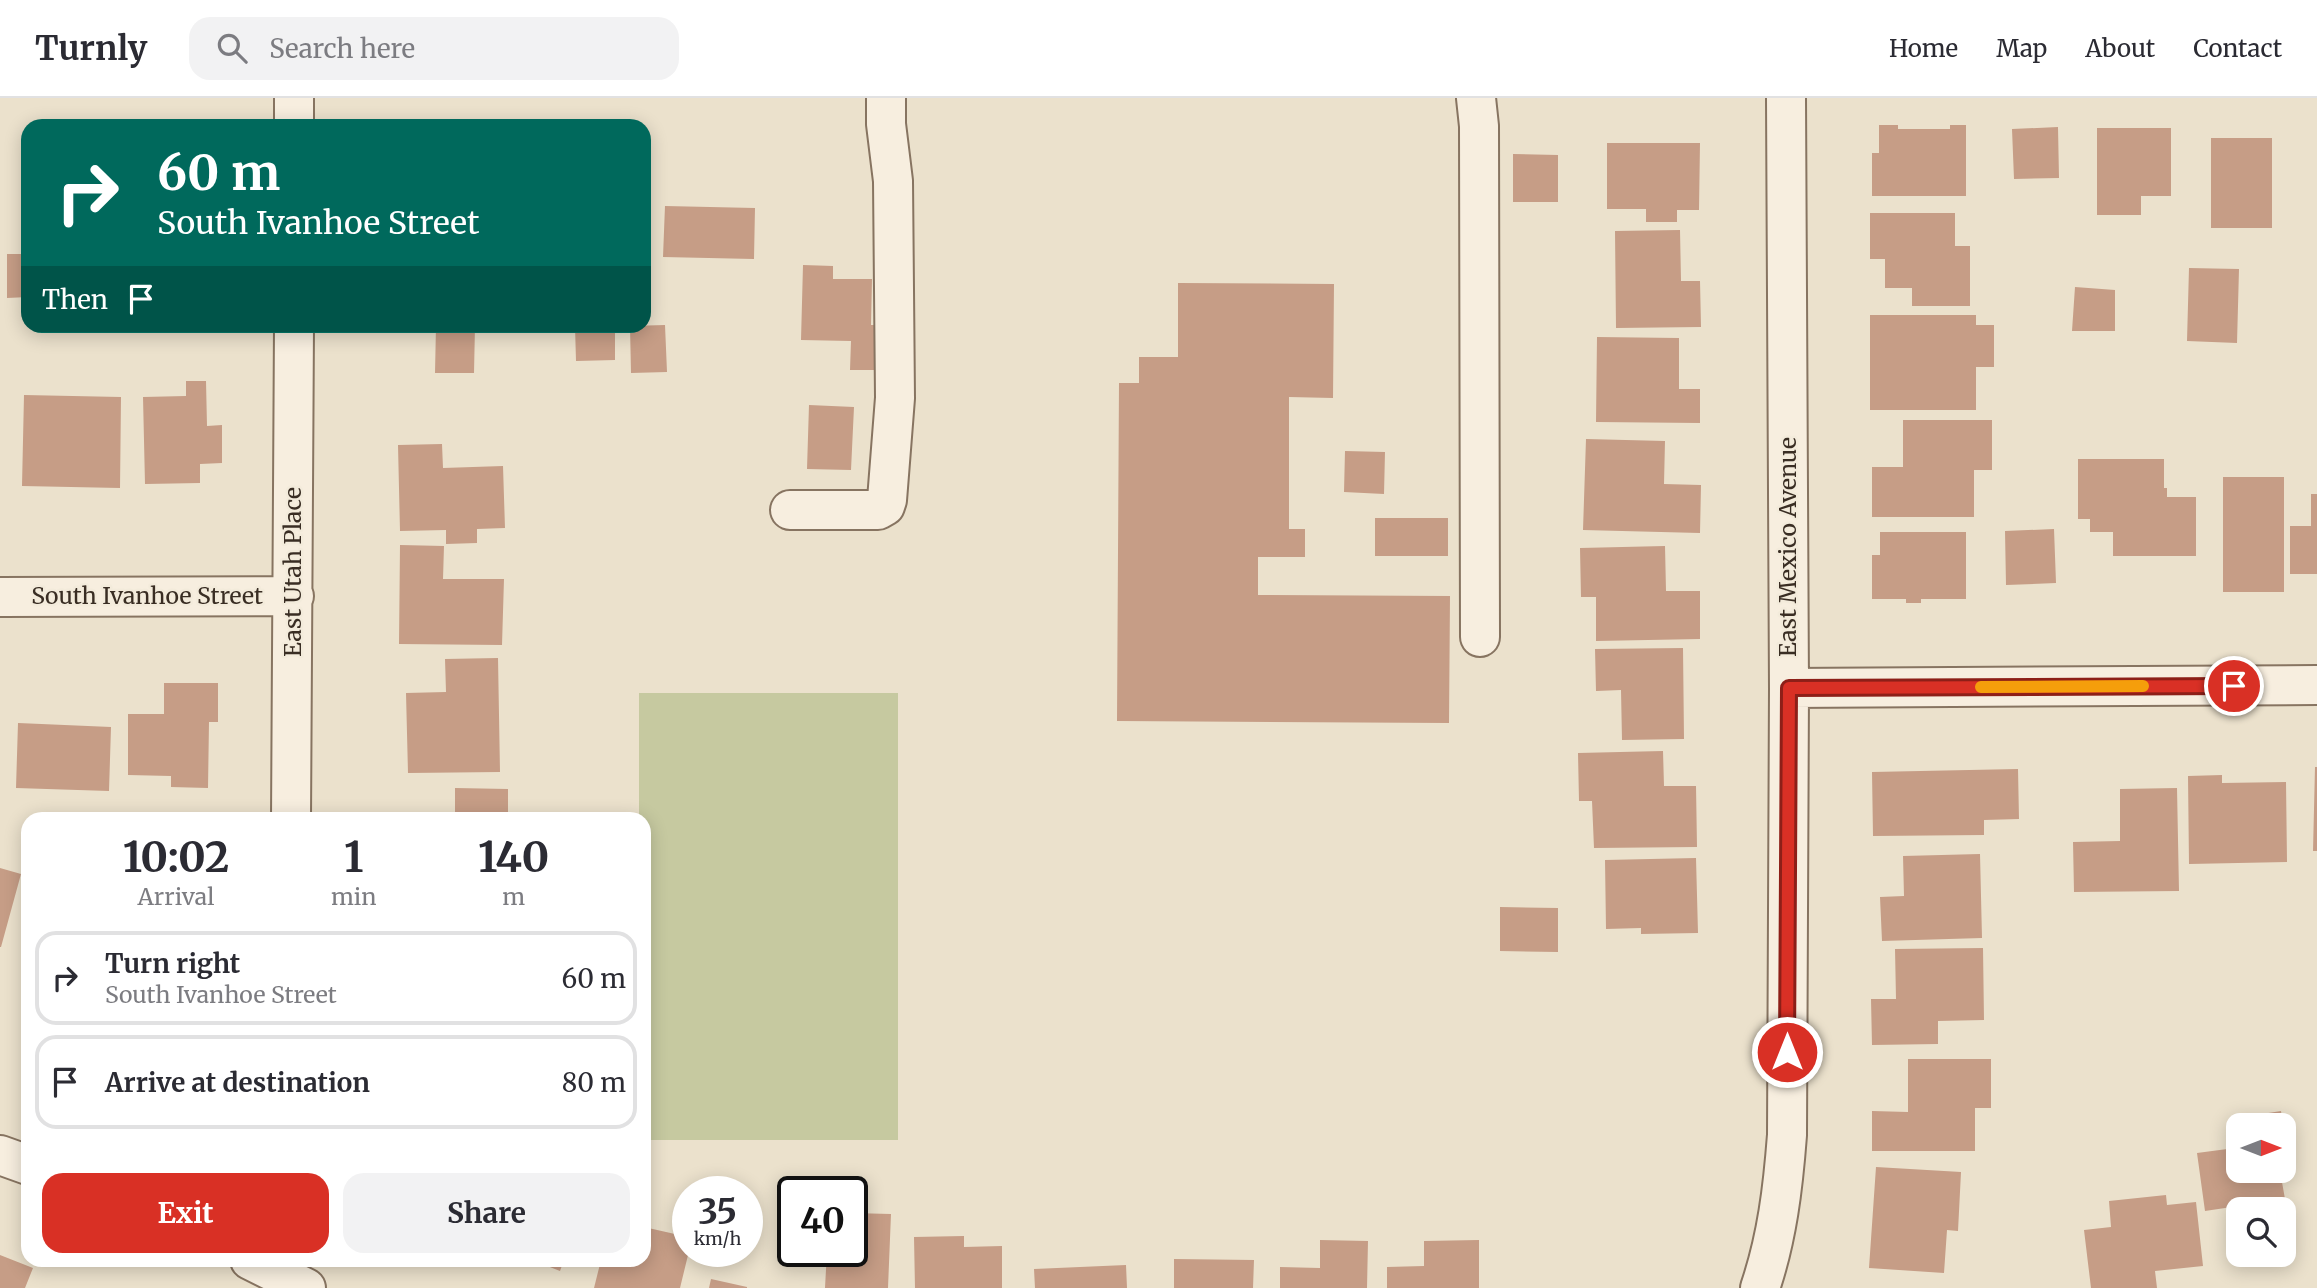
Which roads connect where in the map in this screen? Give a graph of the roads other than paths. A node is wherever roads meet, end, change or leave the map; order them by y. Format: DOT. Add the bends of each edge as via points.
graph roads {
  1 [pos="294,98"];
  2 [pos="886,98"];
  3 [pos="1476,98"];
  4 [pos="1786,98"];
  5 [pos="294,119"];
  6 [pos="294,333"];
  7 [pos="790,510"];
  8 [pos="294,596"];
  9 [pos="0,597"];
  10 [pos="1480,637"];
  11 [pos="2317,685"];
  12 [pos="1789,688"];
  13 [pos="291,812"];
  14 [pos="0,1155"];
  15 [pos="21,1162"];
  16 [pos="264,1267"];
  17 [pos="306,1288"];
  18 [pos="1760,1288"];
  1 -- 5 [label="street"];
  2 -- 7 [label="street" via="893,181 895,398 887,500 878,510"];
  3 -- 10 [label="street"];
  4 -- 12 [label="street, East Mexico Avenue"];
  6 -- 8 [label="street, East Utah Place"];
  8 -- 9 [label="street, South Ivanhoe Street"];
  8 -- 13 [label="street, East Utah Place"];
  11 -- 12 [label="street"];
  12 -- 18 [label="street, East Mexico Avenue" via="1787,1135 1782,1199"];
  14 -- 15 [label="street"];
  16 -- 17 [label="street"];
}
